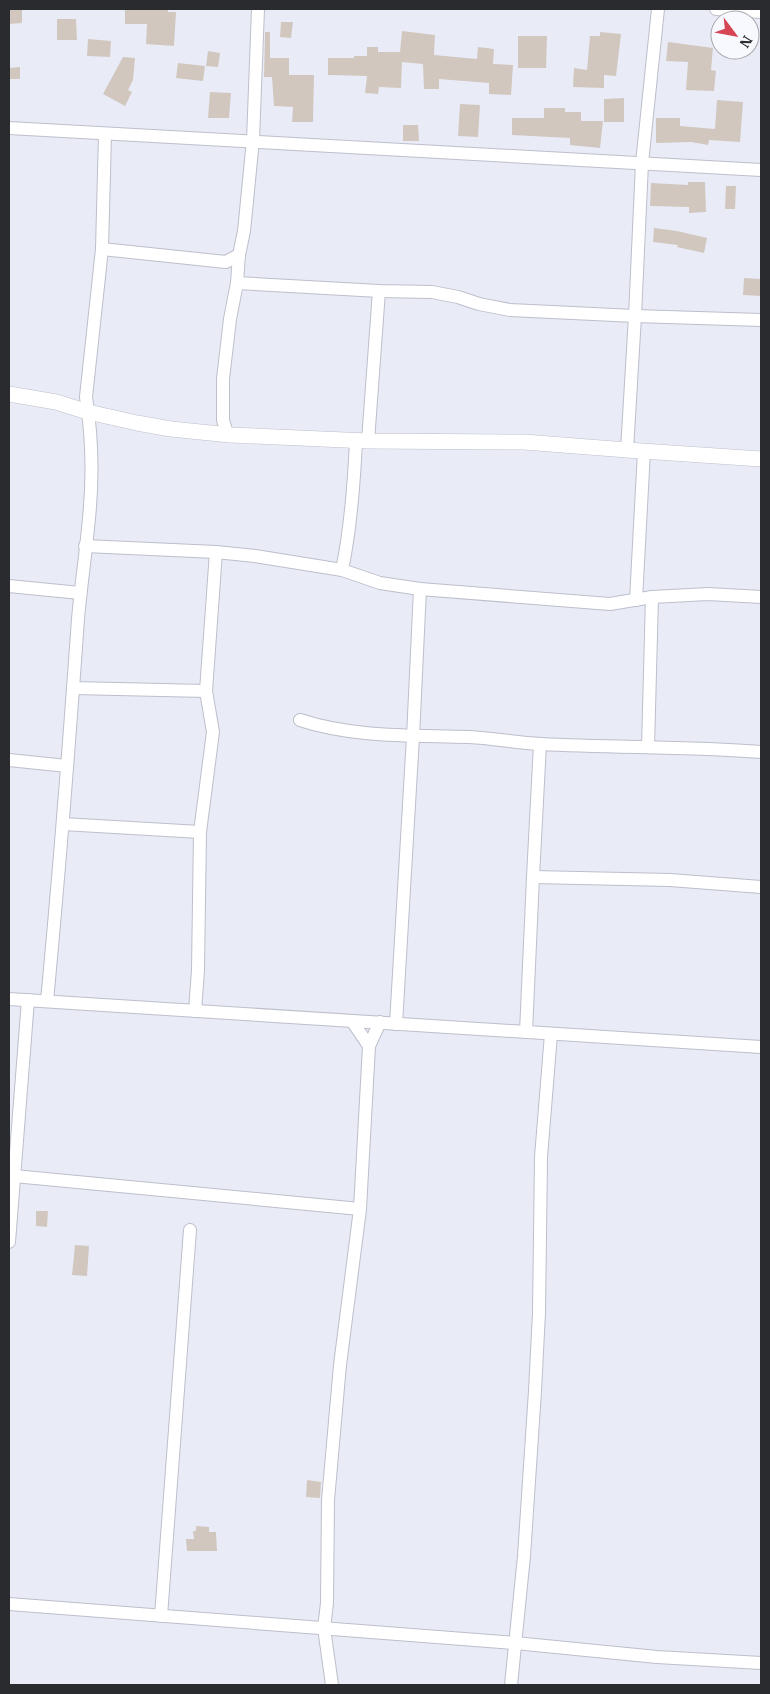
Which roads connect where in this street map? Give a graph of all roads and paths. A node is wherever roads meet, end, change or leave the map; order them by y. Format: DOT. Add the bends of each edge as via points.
graph roads {
  1 [pos="258,9"];
  2 [pos="658,9"];
  3 [pos="716,9"];
  4 [pos="761,12"];
  5 [pos="9,128"];
  6 [pos="105,134"];
  7 [pos="253,140"];
  8 [pos="642,163"];
  9 [pos="761,170"];
  10 [pos="102,249"];
  11 [pos="239,255"];
  12 [pos="226,262"];
  13 [pos="237,277"];
  14 [pos="379,291"];
  15 [pos="636,316"];
  16 [pos="761,320"];
  17 [pos="9,394"];
  18 [pos="88,412"];
  19 [pos="230,435"];
  20 [pos="362,441"];
  21 [pos="627,450"];
  22 [pos="644,451"];
  23 [pos="761,458"];
  24 [pos="85,546"];
  25 [pos="216,552"];
  26 [pos="342,570"];
  27 [pos="9,586"];
  28 [pos="420,589"];
  29 [pos="80,593"];
  30 [pos="652,597"];
  31 [pos="761,597"];
  32 [pos="636,600"];
  33 [pos="73,688"];
  34 [pos="206,691"];
  35 [pos="300,720"];
  36 [pos="413,737"];
  37 [pos="540,744"];
  38 [pos="648,747"];
  39 [pos="761,752"];
  40 [pos="9,760"];
  41 [pos="67,766"];
  42 [pos="63,824"];
  43 [pos="200,832"];
  44 [pos="533,877"];
  45 [pos="761,888"];
  46 [pos="9,999"];
  47 [pos="28,1000"];
  48 [pos="47,1001"];
  49 [pos="195,1010"];
  50 [pos="352,1021"];
  51 [pos="380,1022"];
  52 [pos="396,1024"];
  53 [pos="526,1032"];
  54 [pos="551,1034"];
  55 [pos="369,1046"];
  56 [pos="761,1047"];
  57 [pos="14,1176"];
  58 [pos="360,1209"];
  59 [pos="190,1230"];
  60 [pos="9,1242"];
  61 [pos="9,1604"];
  62 [pos="161,1616"];
  63 [pos="324,1628"];
  64 [pos="515,1643"];
  65 [pos="761,1663"];
  66 [pos="332,1685"];
  67 [pos="511,1685"];
  1 -- 7 [label="street"];
  2 -- 8 [label="street"];
  3 -- 4 [label="street"];
  5 -- 6 [label="street"];
  6 -- 7 [label="street"];
  6 -- 10 [label="street"];
  7 -- 8 [label="street"];
  7 -- 11 [label="street"];
  8 -- 9 [label="street"];
  8 -- 15 [label="street"];
  10 -- 12 [label="street"];
  10 -- 18 [label="street" via="88,373"];
  11 -- 12 [label="street"];
  11 -- 13 [label="street"];
  12 -- 13 [label="street"];
  13 -- 14 [label="street"];
  13 -- 19 [label="street" via="224,379 223,420"];
  14 -- 15 [label="street" via="432,292 510,310"];
  14 -- 20 [label="street"];
  15 -- 16 [label="street"];
  15 -- 21 [label="street"];
  17 -- 18 [label="street" via="56,402"];
  18 -- 19 [label="street" via="171,429"];
  18 -- 24 [label="street" via="91,479"];
  19 -- 20 [label="street"];
  20 -- 21 [label="street" via="524,442"];
  20 -- 26 [label="street"];
  21 -- 22 [label="street"];
  22 -- 23 [label="street"];
  22 -- 32 [label="street"];
  24 -- 25 [label="street"];
  24 -- 29 [label="street"];
  25 -- 26 [label="street"];
  25 -- 34 [label="street"];
  26 -- 28 [label="street" via="375,582"];
  27 -- 29 [label="street"];
  28 -- 32 [label="street" via="610,604"];
  28 -- 36 [label="street"];
  29 -- 33 [label="street"];
  30 -- 31 [label="street" via="708,594"];
  30 -- 32 [label="street"];
  30 -- 38 [label="street"];
  33 -- 34 [label="street"];
  33 -- 41 [label="street"];
  34 -- 43 [label="street" via="213,732"];
  35 -- 36 [label="street" via="323,727"];
  36 -- 37 [label="street" via="471,737"];
  36 -- 52 [label="street"];
  37 -- 38 [label="street"];
  37 -- 44 [label="street"];
  38 -- 39 [label="street"];
  40 -- 41 [label="street"];
  41 -- 42 [label="street"];
  42 -- 43 [label="street"];
  42 -- 48 [label="street"];
  43 -- 49 [label="street"];
  44 -- 45 [label="street" via="670,880"];
  44 -- 53 [label="street"];
  46 -- 47 [label="street"];
  47 -- 48 [label="street"];
  47 -- 57 [label="street"];
  48 -- 49 [label="street"];
  49 -- 50 [label="street"];
  50 -- 51 [label="street"];
  50 -- 55 [label="street"];
  51 -- 52 [label="street"];
  51 -- 55 [label="street"];
  52 -- 53 [label="street"];
  53 -- 54 [label="street"];
  54 -- 56 [label="street"];
  54 -- 64 [label="street" via="541,1157 535,1391"];
  55 -- 58 [label="street"];
  57 -- 58 [label="street"];
  57 -- 60 [label="street"];
  58 -- 63 [label="street" via="340,1365 328,1500"];
  59 -- 62 [label="street"];
  61 -- 62 [label="street"];
  62 -- 63 [label="street"];
  63 -- 64 [label="street"];
  63 -- 66 [label="street"];
  64 -- 65 [label="street"];
  64 -- 67 [label="street"];
}
